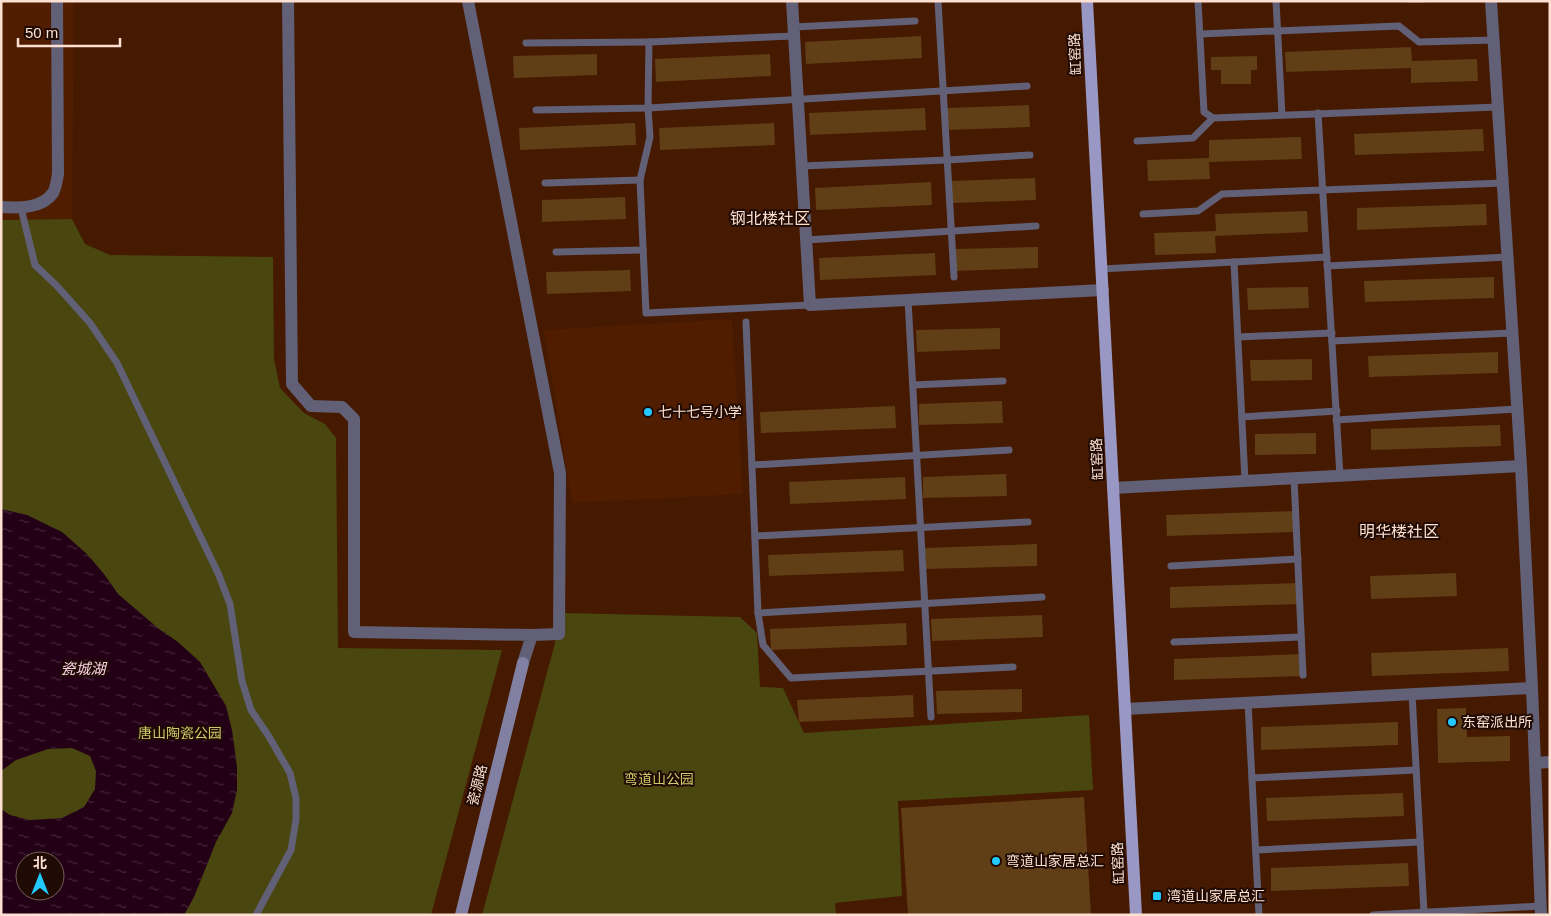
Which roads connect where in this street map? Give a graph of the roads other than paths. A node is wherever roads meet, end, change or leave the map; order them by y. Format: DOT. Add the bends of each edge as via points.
graph roads {
  1 [pos="57,1"];
  2 [pos="288,1"];
  3 [pos="468,1"];
  4 [pos="792,1"];
  5 [pos="938,1"];
  6 [pos="1087,1"];
  7 [pos="1198,1"];
  8 [pos="1276,1"];
  9 [pos="1491,1"];
  10 [pos="914,21"];
  11 [pos="1277,31"];
  12 [pos="793,32"];
  13 [pos="1200,34"];
  14 [pos="1494,40"];
  15 [pos="649,42"];
  16 [pos="526,43"];
  17 [pos="1027,86"];
  18 [pos="943,91"];
  19 [pos="798,100"];
  20 [pos="1498,107"];
  21 [pos="648,108"];
  22 [pos="536,110"];
  23 [pos="1318,113"];
  24 [pos="1282,115"];
  25 [pos="1213,118"];
  26 [pos="1137,141"];
  27 [pos="1030,155"];
  28 [pos="947,160"];
  29 [pos="802,166"];
  30 [pos="640,180"];
  31 [pos="545,183"];
  32 [pos="1503,183"];
  33 [pos="1323,190"];
  34 [pos="1,207"];
  35 [pos="21,208"];
  36 [pos="1143,214"];
  37 [pos="1036,226"];
  38 [pos="951,232"];
  39 [pos="806,240"];
  40 [pos="643,250"];
  41 [pos="556,252"];
  42 [pos="1327,257"];
  43 [pos="1508,257"];
  44 [pos="1234,262"];
  45 [pos="1327,266"];
  46 [pos="1101,268"];
  47 [pos="954,277"];
  48 [pos="1103,290"];
  49 [pos="908,300"];
  50 [pos="810,305"];
  51 [pos="746,322"];
  52 [pos="1332,332"];
  53 [pos="1512,332"];
  54 [pos="1238,337"];
  55 [pos="1332,341"];
  56 [pos="1003,381"];
  57 [pos="913,385"];
  58 [pos="1517,409"];
  59 [pos="1336,411"];
  60 [pos="1242,417"];
  61 [pos="1336,420"];
  62 [pos="1009,450"];
  63 [pos="917,456"];
  64 [pos="752,465"];
  65 [pos="1521,466"];
  66 [pos="1340,476"];
  67 [pos="1294,478"];
  68 [pos="1245,481"];
  69 [pos="1113,488"];
  70 [pos="1028,522"];
  71 [pos="921,528"];
  72 [pos="755,536"];
  73 [pos="1298,559"];
  74 [pos="1171,566"];
  75 [pos="1042,597"];
  76 [pos="925,603"];
  77 [pos="758,613"];
  78 [pos="532,635"];
  79 [pos="1301,637"];
  80 [pos="1174,642"];
  81 [pos="1013,667"];
  82 [pos="928,671"];
  83 [pos="1303,675"];
  84 [pos="1532,688"];
  85 [pos="1412,694"];
  86 [pos="1248,703"];
  87 [pos="1125,709"];
  88 [pos="931,716"];
  89 [pos="1550,762"];
  90 [pos="1535,763"];
  91 [pos="1416,770"];
  92 [pos="1252,778"];
  93 [pos="1420,842"];
  94 [pos="1256,850"];
  95 [pos="1541,910"];
  96 [pos="1424,912"];
  97 [pos="256,915"];
  98 [pos="460,915"];
  99 [pos="1136,915"];
  100 [pos="1259,915"];
  101 [pos="1373,915"];
  1 -- 35 [label="street" via="58,174 53,192 44,202"];
  2 -- 78 [label="street" via="292,384 311,406 342,407 354,419 354,632"];
  3 -- 78 [label="street" via="560,473 559,634"];
  4 -- 12 [label="street"];
  5 -- 18 [label="lane"];
  6 -- 46 [label="main road, 缸窑路"];
  7 -- 13 [label="lane"];
  8 -- 11 [label="lane"];
  9 -- 14 [label="street"];
  10 -- 12 [label="lane"];
  11 -- 13 [label="lane"];
  11 -- 14 [label="lane" via="1399,26 1419,42"];
  11 -- 24 [label="lane"];
  12 -- 15 [label="lane"];
  12 -- 19 [label="street"];
  13 -- 25 [label="lane" via="1204,112"];
  14 -- 20 [label="street"];
  15 -- 16 [label="lane"];
  15 -- 21 [label="lane"];
  17 -- 18 [label="lane"];
  18 -- 19 [label="lane"];
  18 -- 28 [label="lane"];
  19 -- 21 [label="lane"];
  19 -- 29 [label="street"];
  20 -- 23 [label="lane"];
  20 -- 32 [label="street"];
  21 -- 22 [label="lane"];
  21 -- 30 [label="lane" via="650,137"];
  23 -- 24 [label="lane"];
  23 -- 33 [label="lane"];
  24 -- 25 [label="lane"];
  25 -- 26 [label="lane" via="1193,138"];
  27 -- 28 [label="lane"];
  28 -- 29 [label="lane"];
  28 -- 38 [label="lane"];
  29 -- 39 [label="street"];
  30 -- 31 [label="lane"];
  30 -- 40 [label="lane"];
  32 -- 33 [label="lane"];
  32 -- 43 [label="street"];
  33 -- 36 [label="lane" via="1222,194 1198,211"];
  33 -- 42 [label="lane"];
  34 -- 35 [label="street"];
  35 -- 97 [label="lane" via="35,265 90,323 117,363 218,573 230,604 242,680 251,710 290,773 296,798 291,850"];
  37 -- 38 [label="lane"];
  38 -- 39 [label="lane"];
  38 -- 47 [label="lane"];
  39 -- 50 [label="street"];
  40 -- 41 [label="lane"];
  40 -- 50 [label="lane" via="646,313"];
  42 -- 44 [label="lane"];
  42 -- 45 [label="lane"];
  43 -- 45 [label="lane"];
  43 -- 53 [label="street"];
  44 -- 46 [label="lane"];
  44 -- 54 [label="lane"];
  45 -- 52 [label="lane"];
  46 -- 48 [label="main road, 缸窑路"];
  48 -- 49 [label="street"];
  48 -- 69 [label="main road, 缸窑路"];
  49 -- 50 [label="street"];
  49 -- 57 [label="lane"];
  51 -- 64 [label="lane"];
  52 -- 54 [label="lane"];
  52 -- 55 [label="lane"];
  53 -- 55 [label="lane"];
  53 -- 58 [label="street"];
  54 -- 60 [label="lane"];
  55 -- 59 [label="lane"];
  56 -- 57 [label="lane"];
  57 -- 63 [label="lane"];
  58 -- 61 [label="lane"];
  58 -- 65 [label="street"];
  59 -- 60 [label="lane"];
  59 -- 61 [label="lane"];
  60 -- 68 [label="lane"];
  61 -- 66 [label="lane"];
  62 -- 63 [label="lane"];
  63 -- 64 [label="lane"];
  63 -- 71 [label="lane"];
  64 -- 72 [label="lane"];
  65 -- 66 [label="street"];
  65 -- 84 [label="street"];
  66 -- 67 [label="street"];
  67 -- 68 [label="street"];
  67 -- 73 [label="lane"];
  68 -- 69 [label="street"];
  69 -- 87 [label="main road, 缸窑路"];
  70 -- 71 [label="lane"];
  71 -- 72 [label="lane"];
  71 -- 76 [label="lane"];
  72 -- 77 [label="lane"];
  73 -- 74 [label="lane"];
  73 -- 79 [label="lane"];
  75 -- 76 [label="lane"];
  76 -- 77 [label="lane"];
  76 -- 82 [label="lane"];
  77 -- 82 [label="lane" via="763,644 791,678"];
  78 -- 98 [label="street, 瓷源路"];
  79 -- 80 [label="lane"];
  79 -- 83 [label="lane"];
  81 -- 82 [label="lane"];
  82 -- 88 [label="lane"];
  84 -- 85 [label="street"];
  84 -- 90 [label="street"];
  85 -- 86 [label="street"];
  85 -- 91 [label="lane"];
  86 -- 87 [label="street"];
  86 -- 92 [label="lane"];
  87 -- 99 [label="main road, 缸窑路"];
  89 -- 90 [label="street"];
  90 -- 95 [label="street"];
  91 -- 92 [label="lane"];
  91 -- 93 [label="lane"];
  92 -- 94 [label="lane"];
  93 -- 94 [label="lane"];
  93 -- 96 [label="lane"];
  94 -- 100 [label="lane"];
  95 -- 96 [label="lane"];
  96 -- 101 [label="lane"];
}
